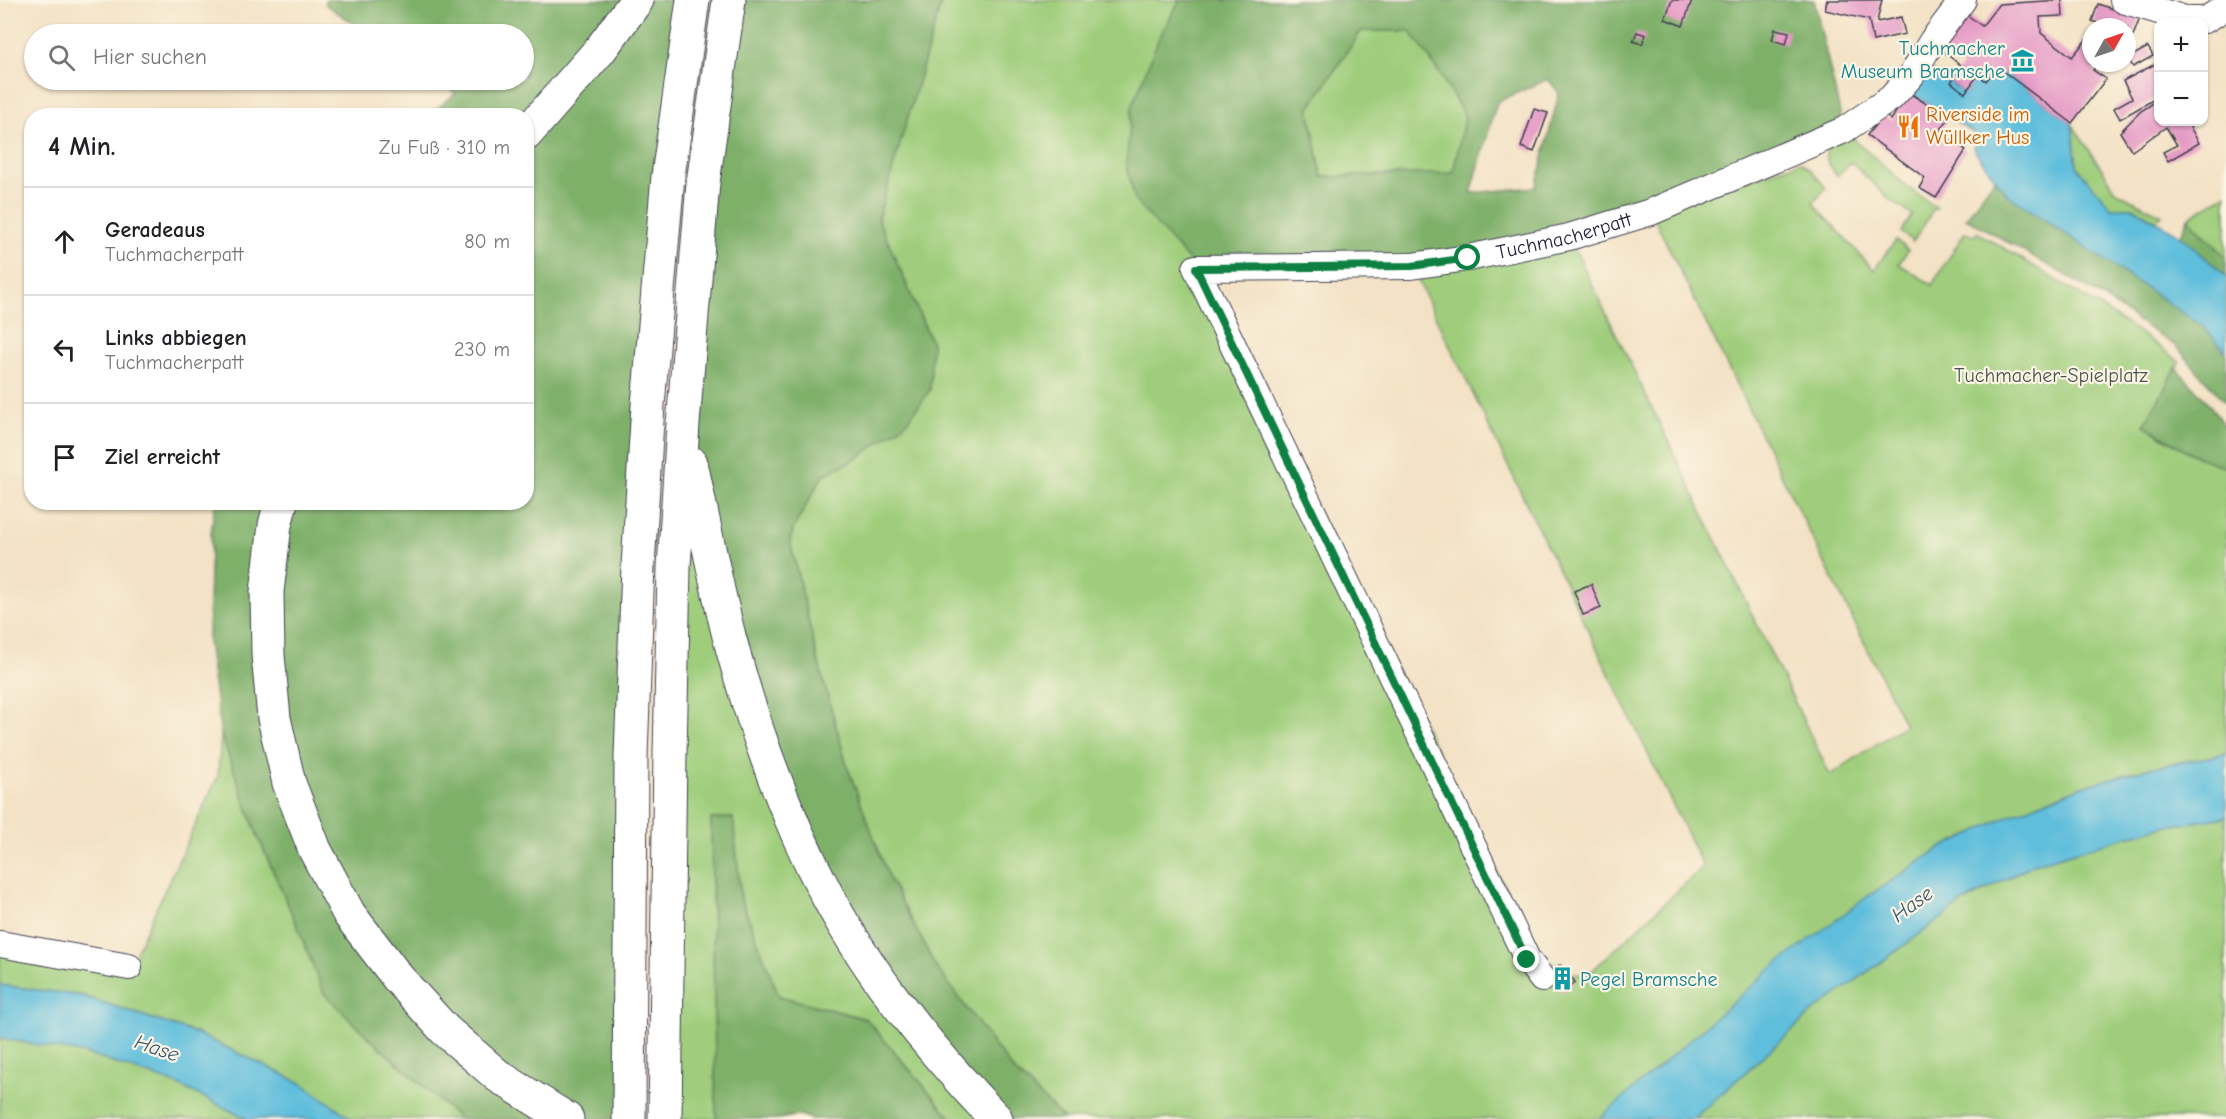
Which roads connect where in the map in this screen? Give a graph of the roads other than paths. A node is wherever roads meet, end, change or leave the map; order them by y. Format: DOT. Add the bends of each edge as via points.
graph roads {
  1 [pos="637,0"];
  2 [pos="693,0"];
  3 [pos="729,0"];
  4 [pos="1963,0"];
  5 [pos="2123,0"];
  6 [pos="2226,7"];
  7 [pos="534,125"];
  8 [pos="682,424"];
  9 [pos="279,510"];
  10 [pos="0,945"];
  11 [pos="129,967"];
  12 [pos="1542,979"];
  13 [pos="665,1104"];
  14 [pos="567,1119"];
  15 [pos="629,1119"];
  16 [pos="996,1119"];
  1 -- 7 [label="highway" via="600,51"];
  2 -- 15 [label="highway" via="668,176 638,566"];
  3 -- 8 [label="highway" via="703,183"];
  4 -- 12 [label="street, Tuchmacherpatt" via="1911,76 1891,98 1844,130 1651,212 1569,237 1412,266 1196,268 1527,960"];
  5 -- 6 [label="street" via="2188,20 2205,20"];
  8 -- 13 [label="highway" via="673,614"];
  8 -- 16 [label="highway" via="730,639 750,709 801,839 830,899 873,970 918,1030"];
  9 -- 14 [label="highway" via="267,592 273,707 289,783 315,850 349,914 398,978 445,1030 498,1076"];
  10 -- 11 [label="street"];
}
